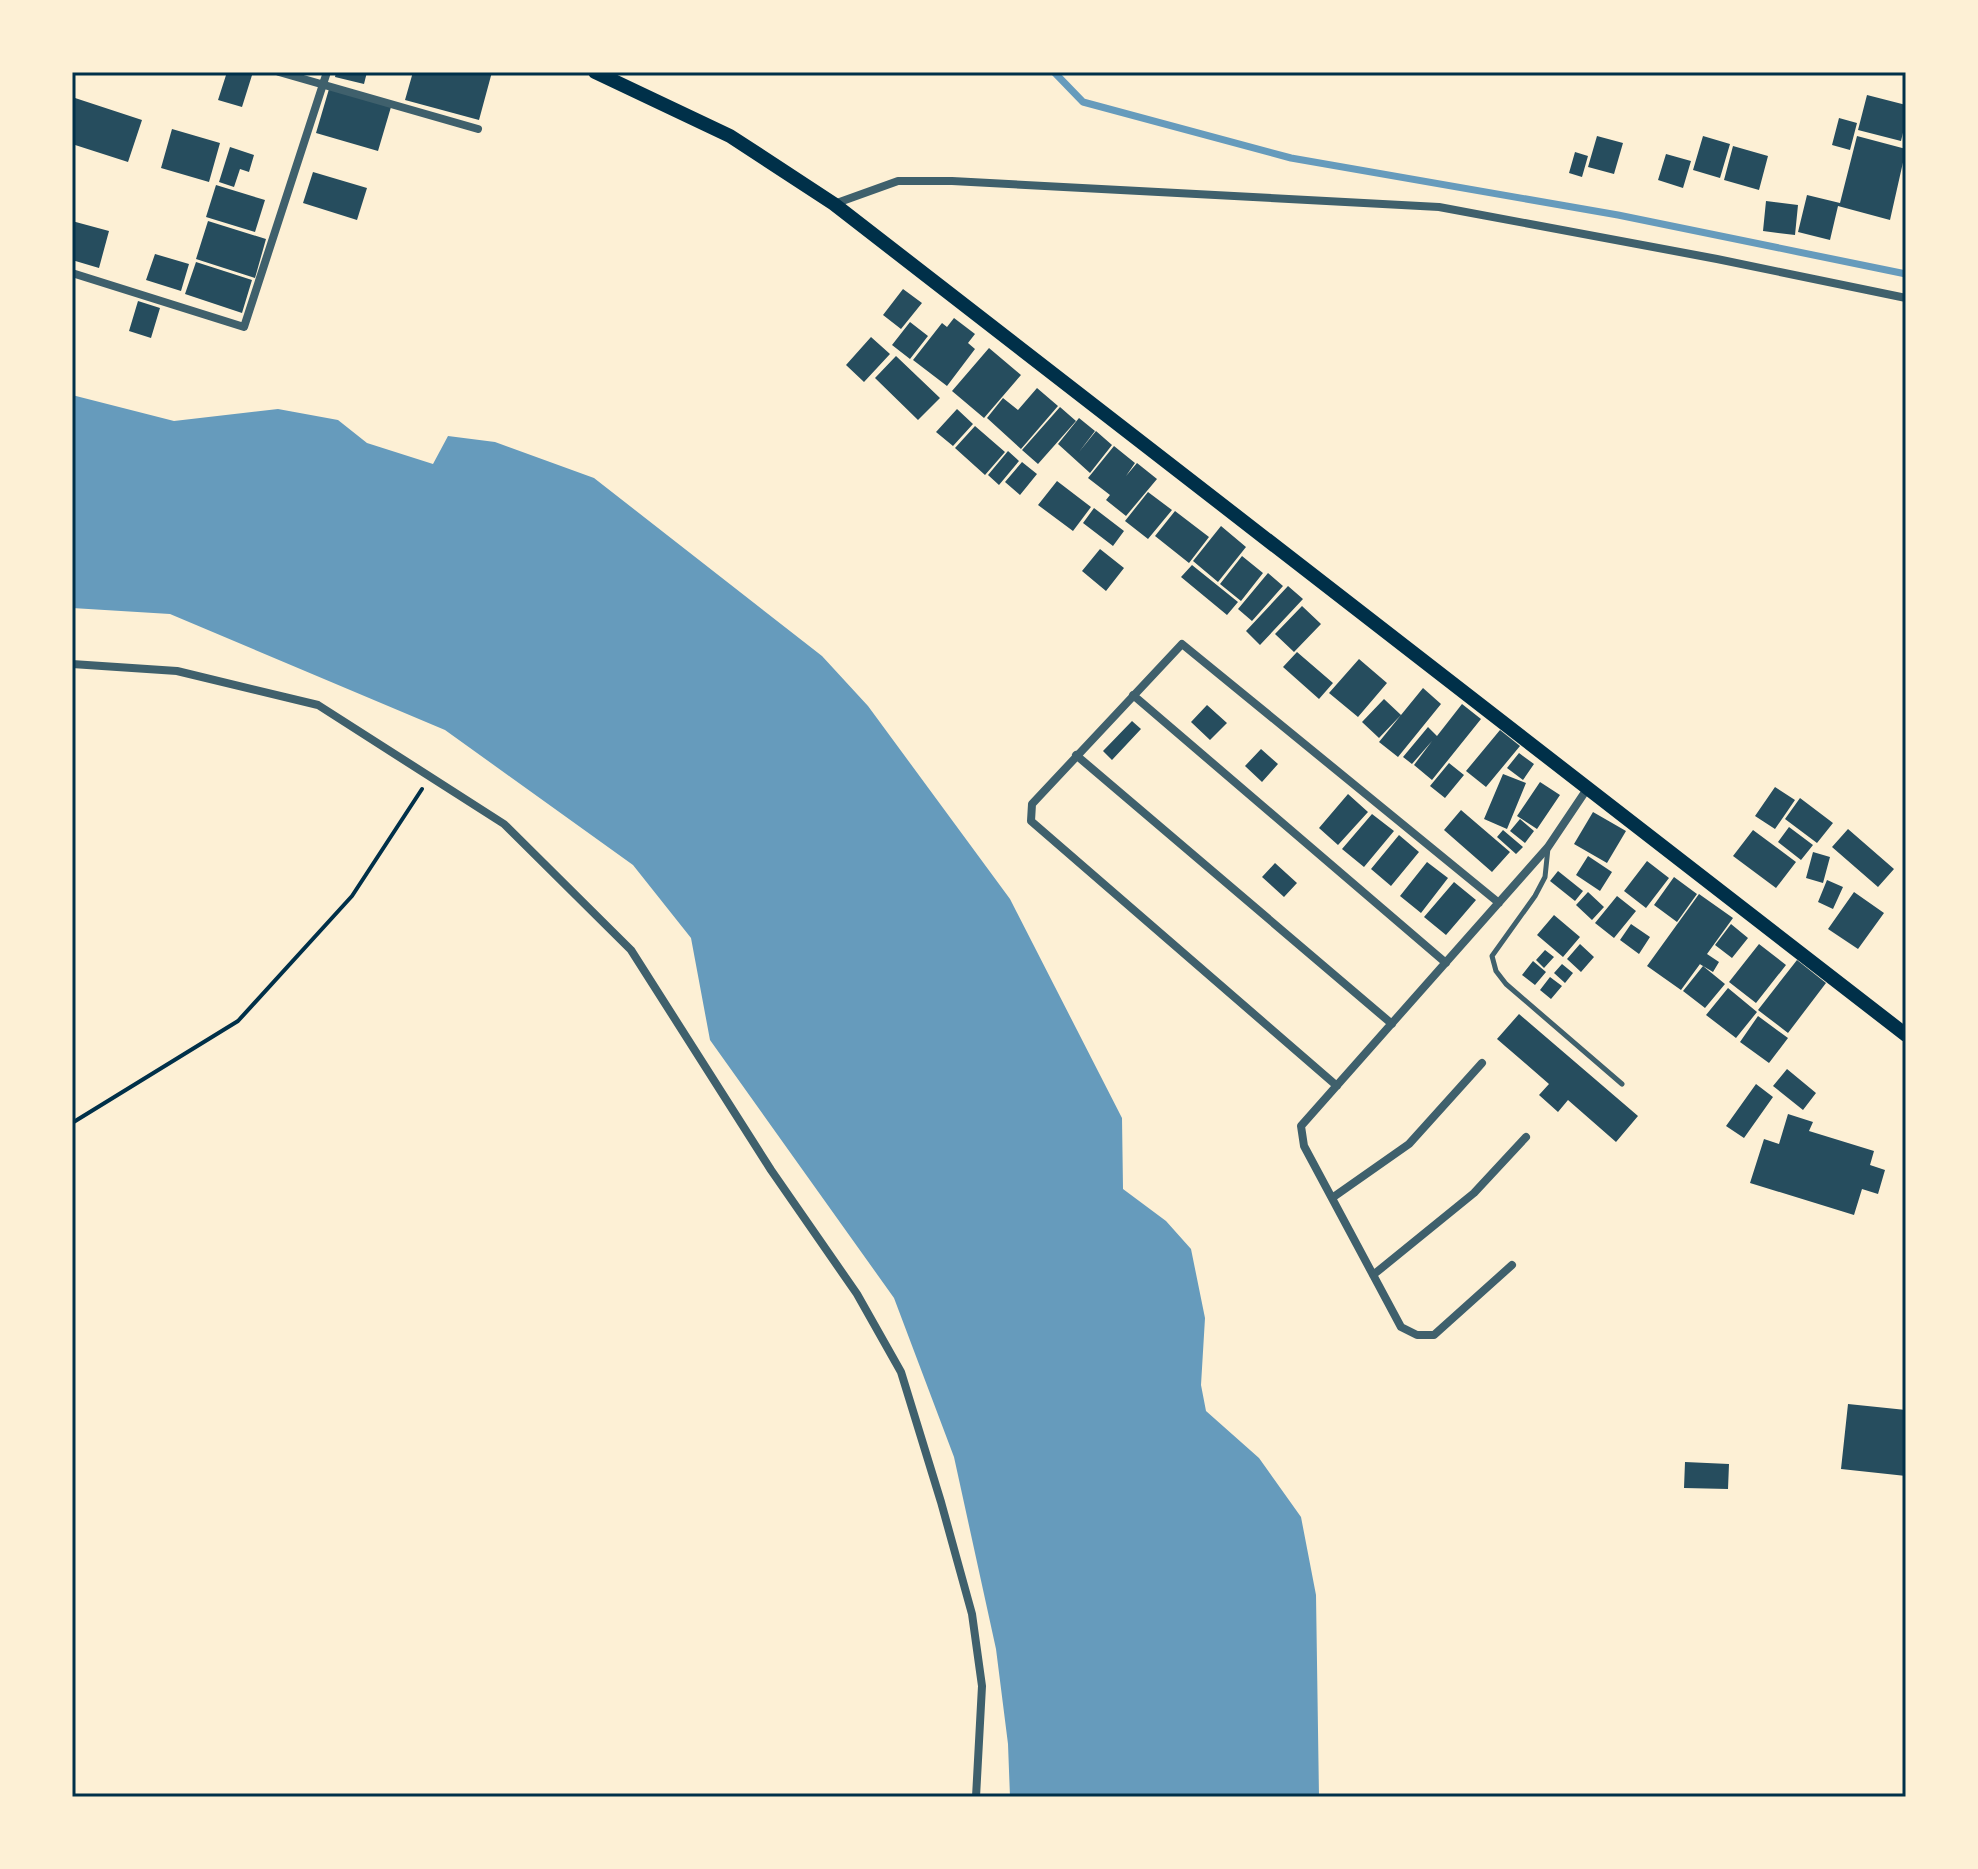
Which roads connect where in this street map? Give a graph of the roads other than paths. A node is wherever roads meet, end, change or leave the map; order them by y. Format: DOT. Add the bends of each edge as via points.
graph roads {
  1 [pos="279,72"];
  2 [pos="327,72"];
  3 [pos="595,72"];
  4 [pos="324,85"];
  5 [pos="478,129"];
  6 [pos="834,204"];
  7 [pos="72,273"];
  8 [pos="1906,298"];
  9 [pos="72,664"];
  10 [pos="1133,695"];
  11 [pos="1076,755"];
  12 [pos="1587,789"];
  13 [pos="1548,847"];
  14 [pos="1499,903"];
  15 [pos="1446,963"];
  16 [pos="1392,1024"];
  17 [pos="1906,1035"];
  18 [pos="1482,1063"];
  19 [pos="1622,1084"];
  20 [pos="1337,1086"];
  21 [pos="1526,1137"];
  22 [pos="1332,1198"];
  23 [pos="1512,1265"];
  24 [pos="1373,1275"];
  25 [pos="976,1797"];
  1 -- 4 [label="street"];
  2 -- 4 [label="street"];
  3 -- 6 [label="main road" via="730,136"];
  4 -- 5 [label="street"];
  4 -- 7 [label="street" via="244,327"];
  6 -- 8 [label="street" via="898,181 938,181 1439,207"];
  6 -- 12 [label="main road"];
  9 -- 25 [label="street" via="177,671 318,705 504,824 631,950 857,1294 901,1372 972,1614 982,1686"];
  10 -- 11 [label="street"];
  10 -- 14 [label="street" via="1182,644"];
  10 -- 15 [label="street"];
  11 -- 16 [label="street"];
  11 -- 20 [label="street" via="1032,804 1031,821"];
  12 -- 13 [label="street"];
  12 -- 17 [label="main road"];
  13 -- 14 [label="street"];
  13 -- 19 [label="lane" via="1545,877 1492,956 1496,971"];
  14 -- 15 [label="street"];
  15 -- 16 [label="street"];
  16 -- 20 [label="street"];
  18 -- 22 [label="street" via="1409,1144"];
  20 -- 22 [label="street" via="1301,1126 1304,1146"];
  21 -- 24 [label="street" via="1474,1193"];
  22 -- 24 [label="street"];
  23 -- 24 [label="street" via="1434,1335 1417,1335 1401,1327"];
}
